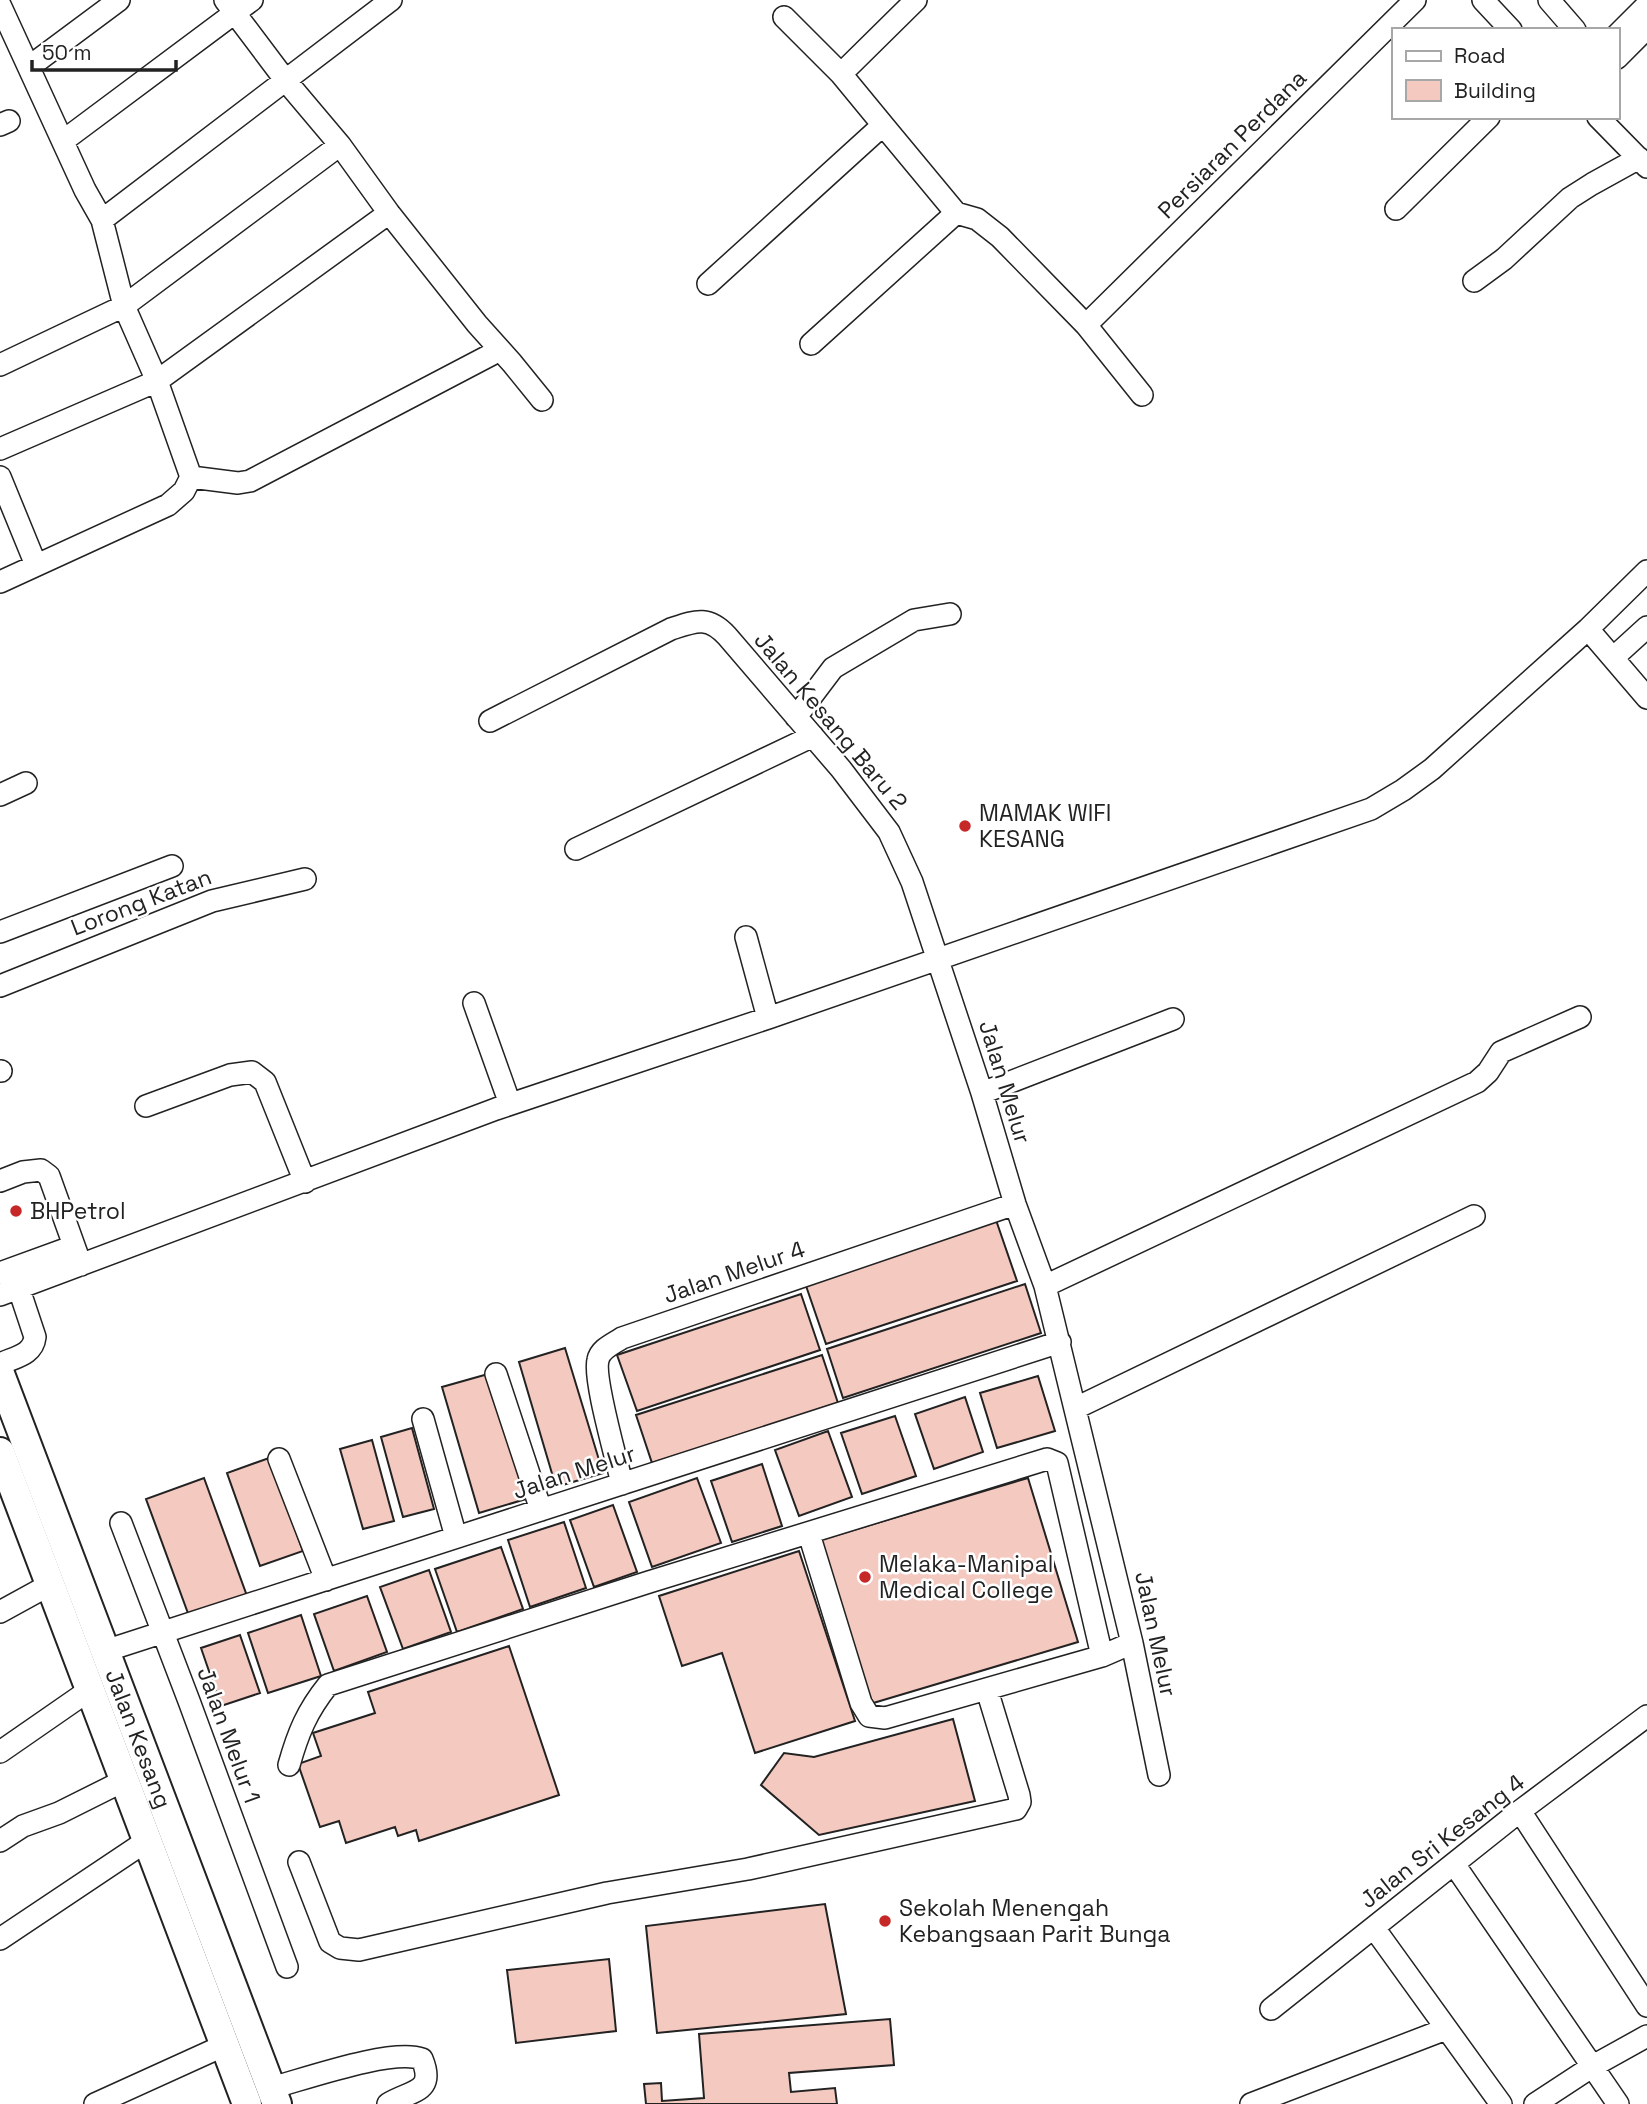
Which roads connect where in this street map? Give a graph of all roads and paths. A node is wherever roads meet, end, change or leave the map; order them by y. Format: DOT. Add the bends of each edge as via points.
graph roads {
  1 [pos="119,0"];
  2 [pos="252,0"];
  3 [pos="391,0"];
  4 [pos="1415,0"];
  5 [pos="1483,0"];
  6 [pos="1549,0"];
  7 [pos="911,2"];
  8 [pos="0,5"];
  9 [pos="1647,5"];
  10 [pos="230,6"];
  11 [pos="784,18"];
  12 [pos="1509,28"];
  13 [pos="1573,28"];
  14 [pos="1647,28"];
  15 [pos="1619,33"];
  16 [pos="1619,56"];
  17 [pos="29,67"];
  18 [pos="841,74"];
  19 [pos="286,81"];
  20 [pos="1487,119"];
  21 [pos="1600,119"];
  22 [pos="883,125"];
  23 [pos="63,141"];
  24 [pos="340,145"];
  25 [pos="1643,163"];
  26 [pos="1396,209"];
  27 [pos="389,213"];
  28 [pos="956,213"];
  29 [pos="103,220"];
  30 [pos="1474,281"];
  31 [pos="708,284"];
  32 [pos="124,306"];
  33 [pos="1086,325"];
  34 [pos="811,344"];
  35 [pos="500,350"];
  36 [pos="0,365"];
  37 [pos="157,381"];
  38 [pos="1142,395"];
  39 [pos="542,400"];
  40 [pos="0,449"];
  41 [pos="0,477"];
  42 [pos="191,477"];
  43 [pos="36,565"];
  44 [pos="1647,571"];
  45 [pos="0,582"];
  46 [pos="950,614"];
  47 [pos="1647,627"];
  48 [pos="1588,629"];
  49 [pos="1613,658"];
  50 [pos="1647,698"];
  51 [pos="796,717"];
  52 [pos="491,721"];
  53 [pos="813,736"];
  54 [pos="26,783"];
  55 [pos="0,795"];
  56 [pos="576,849"];
  57 [pos="172,866"];
  58 [pos="305,879"];
  59 [pos="0,932"];
  60 [pos="746,937"];
  61 [pos="939,958"];
  62 [pos="0,986"];
  63 [pos="474,1003"];
  64 [pos="1580,1017"];
  65 [pos="768,1018"];
  66 [pos="1173,1019"];
  67 [pos="982,1093"];
  68 [pos="510,1104"];
  69 [pos="146,1106"];
  70 [pos="0,1181"];
  71 [pos="305,1182"];
  72 [pos="1015,1204"];
  73 [pos="1474,1216"];
  74 [pos="78,1256"];
  75 [pos="0,1273"];
  76 [pos="1045,1286"];
  77 [pos="9,1292"];
  78 [pos="1060,1342"];
  79 [pos="0,1364"];
  80 [pos="0,1374"];
  81 [pos="496,1374"];
  82 [pos="1076,1408"];
  83 [pos="423,1419"];
  84 [pos="0,1451"];
  85 [pos="279,1458"];
  86 [pos="5,1484"];
  87 [pos="622,1484"];
  88 [pos="541,1510"];
  89 [pos="121,1523"];
  90 [pos="809,1534"];
  91 [pos="456,1537"];
  92 [pos="326,1580"];
  93 [pos="51,1584"];
  94 [pos="11,1606"];
  95 [pos="162,1633"];
  96 [pos="1132,1643"];
  97 [pos="105,1651"];
  98 [pos="1102,1656"];
  99 [pos="91,1689"];
  100 [pos="987,1690"];
  101 [pos="1647,1716"];
  102 [pos="0,1752"];
  103 [pos="289,1765"];
  104 [pos="1159,1775"];
  105 [pos="125,1780"];
  106 [pos="1520,1811"];
  107 [pos="148,1840"];
  108 [pos="0,1841"];
  109 [pos="299,1862"];
  110 [pos="1454,1864"];
  111 [pos="1374,1928"];
  112 [pos="0,1939"];
  113 [pos="287,1967"];
  114 [pos="1647,2006"];
  115 [pos="1271,2009"];
  116 [pos="1446,2029"];
  117 [pos="1647,2036"];
  118 [pos="225,2045"];
  119 [pos="1593,2066"];
  120 [pos="274,2096"];
  121 [pos="1491,2101"];
  122 [pos="95,2104"];
  123 [pos="247,2104"];
  124 [pos="388,2104"];
  125 [pos="1251,2104"];
  126 [pos="1535,2104"];
  127 [pos="1618,2104"];
  1 -- 17 [label="street"];
  2 -- 10 [label="street"];
  3 -- 19 [label="street"];
  4 -- 33 [label="street, Persiaran Perdana"];
  5 -- 12 [label="street"];
  6 -- 13 [label="street"];
  7 -- 18 [label="street"];
  8 -- 17 [label="street"];
  9 -- 15 [label="street"];
  10 -- 19 [label="street"];
  10 -- 23 [label="street"];
  11 -- 18 [label="street"];
  14 -- 16 [label="street"];
  17 -- 23 [label="street"];
  18 -- 22 [label="street"];
  19 -- 24 [label="street"];
  19 -- 29 [label="street"];
  20 -- 26 [label="street"];
  21 -- 25 [label="street"];
  22 -- 28 [label="street"];
  22 -- 31 [label="street"];
  23 -- 29 [label="street"];
  24 -- 27 [label="street"];
  24 -- 32 [label="street"];
  25 -- 30 [label="street" via="1570,198"];
  27 -- 35 [label="street"];
  27 -- 37 [label="street"];
  28 -- 33 [label="street" via="977,219 1000,237"];
  28 -- 34 [label="street"];
  29 -- 32 [label="street"];
  32 -- 36 [label="street"];
  32 -- 37 [label="street"];
  33 -- 38 [label="street"];
  35 -- 39 [label="street"];
  35 -- 42 [label="street" via="250,481"];
  37 -- 40 [label="street"];
  37 -- 42 [label="street"];
  41 -- 43 [label="street"];
  42 -- 43 [label="street" via="168,505"];
  43 -- 45 [label="street"];
  44 -- 48 [label="street"];
  46 -- 51 [label="street" via="914,620 833,668"];
  47 -- 49 [label="street"];
  48 -- 49 [label="street"];
  48 -- 61 [label="street" via="1432,769 1371,809"];
  49 -- 50 [label="street"];
  51 -- 52 [label="street, Jalan Kesang Baru 2" via="718,626 699,620 671,629"];
  51 -- 53 [label="street, Jalan Kesang Baru 2"];
  53 -- 56 [label="street"];
  53 -- 61 [label="street, Jalan Kesang Baru 2" via="889,832"];
  54 -- 55 [label="street"];
  57 -- 59 [label="street"];
  58 -- 62 [label="street, Lorong Katan" via="212,901"];
  60 -- 65 [label="street"];
  61 -- 65 [label="street"];
  61 -- 67 [label="street, Jalan Melur"];
  63 -- 68 [label="street"];
  64 -- 76 [label="street" via="1501,1052 1478,1082"];
  65 -- 68 [label="street"];
  66 -- 67 [label="street"];
  67 -- 72 [label="street, Jalan Melur"];
  68 -- 71 [label="street"];
  69 -- 71 [label="street" via="230,1075 252,1072 265,1082"];
  70 -- 74 [label="street" via="41,1170 49,1176"];
  71 -- 74 [label="street"];
  72 -- 76 [label="street, Jalan Melur"];
  72 -- 87 [label="street, Jalan Melur 4" via="622,1338 604,1349 597,1359 597,1377"];
  73 -- 82 [label="street"];
  74 -- 75 [label="street"];
  74 -- 77 [label="street"];
  76 -- 78 [label="street, Jalan Melur"];
  77 -- 79 [label="street" via="35,1337 29,1351"];
  78 -- 82 [label="street, Jalan Melur"];
  78 -- 87 [label="street, Jalan Melur"];
  80 -- 97 [label="main road, Jalan Kesang"];
  81 -- 88 [label="street"];
  82 -- 96 [label="street, Jalan Melur"];
  83 -- 91 [label="street"];
  84 -- 86 [label="main road, Jalan Kesang"];
  85 -- 92 [label="street"];
  86 -- 93 [label="main road, Jalan Kesang"];
  87 -- 88 [label="street, Jalan Melur"];
  88 -- 91 [label="street, Jalan Melur"];
  89 -- 95 [label="street, Jalan Melur 1"];
  90 -- 98 [label="street" via="1053,1460"];
  90 -- 100 [label="street" via="861,1703 869,1716 885,1718"];
  90 -- 103 [label="street" via="328,1685 300,1729"];
  91 -- 92 [label="street, Jalan Melur"];
  92 -- 95 [label="street, Jalan Melur"];
  93 -- 94 [label="street"];
  93 -- 99 [label="main road, Jalan Kesang"];
  95 -- 97 [label="street, Jalan Melur"];
  95 -- 113 [label="street, Jalan Melur 1"];
  96 -- 98 [label="street"];
  96 -- 104 [label="street, Jalan Melur"];
  97 -- 120 [label="main road, Jalan Kesang"];
  98 -- 100 [label="street"];
  99 -- 102 [label="street"];
  99 -- 105 [label="main road, Jalan Kesang"];
  100 -- 109 [label="street" via="1019,1795 1016,1809 748,1869 607,1893 359,1950 330,1942"];
  101 -- 106 [label="street, Jalan Sri Kesang 4"];
  105 -- 107 [label="main road, Jalan Kesang"];
  105 -- 108 [label="street"];
  106 -- 110 [label="street, Jalan Sri Kesang 4"];
  106 -- 114 [label="street"];
  107 -- 112 [label="street"];
  107 -- 118 [label="main road, Jalan Kesang"];
  110 -- 111 [label="street, Jalan Sri Kesang 4"];
  110 -- 119 [label="street"];
  111 -- 115 [label="street, Jalan Sri Kesang 4"];
  111 -- 116 [label="street"];
  116 -- 121 [label="street"];
  116 -- 125 [label="street"];
  117 -- 119 [label="street"];
  118 -- 122 [label="street"];
  118 -- 123 [label="main road, Jalan Kesang"];
  119 -- 126 [label="street"];
  119 -- 127 [label="street"];
  120 -- 124 [label="street" via="388,2057 422,2059 428,2079 422,2087"];
}
